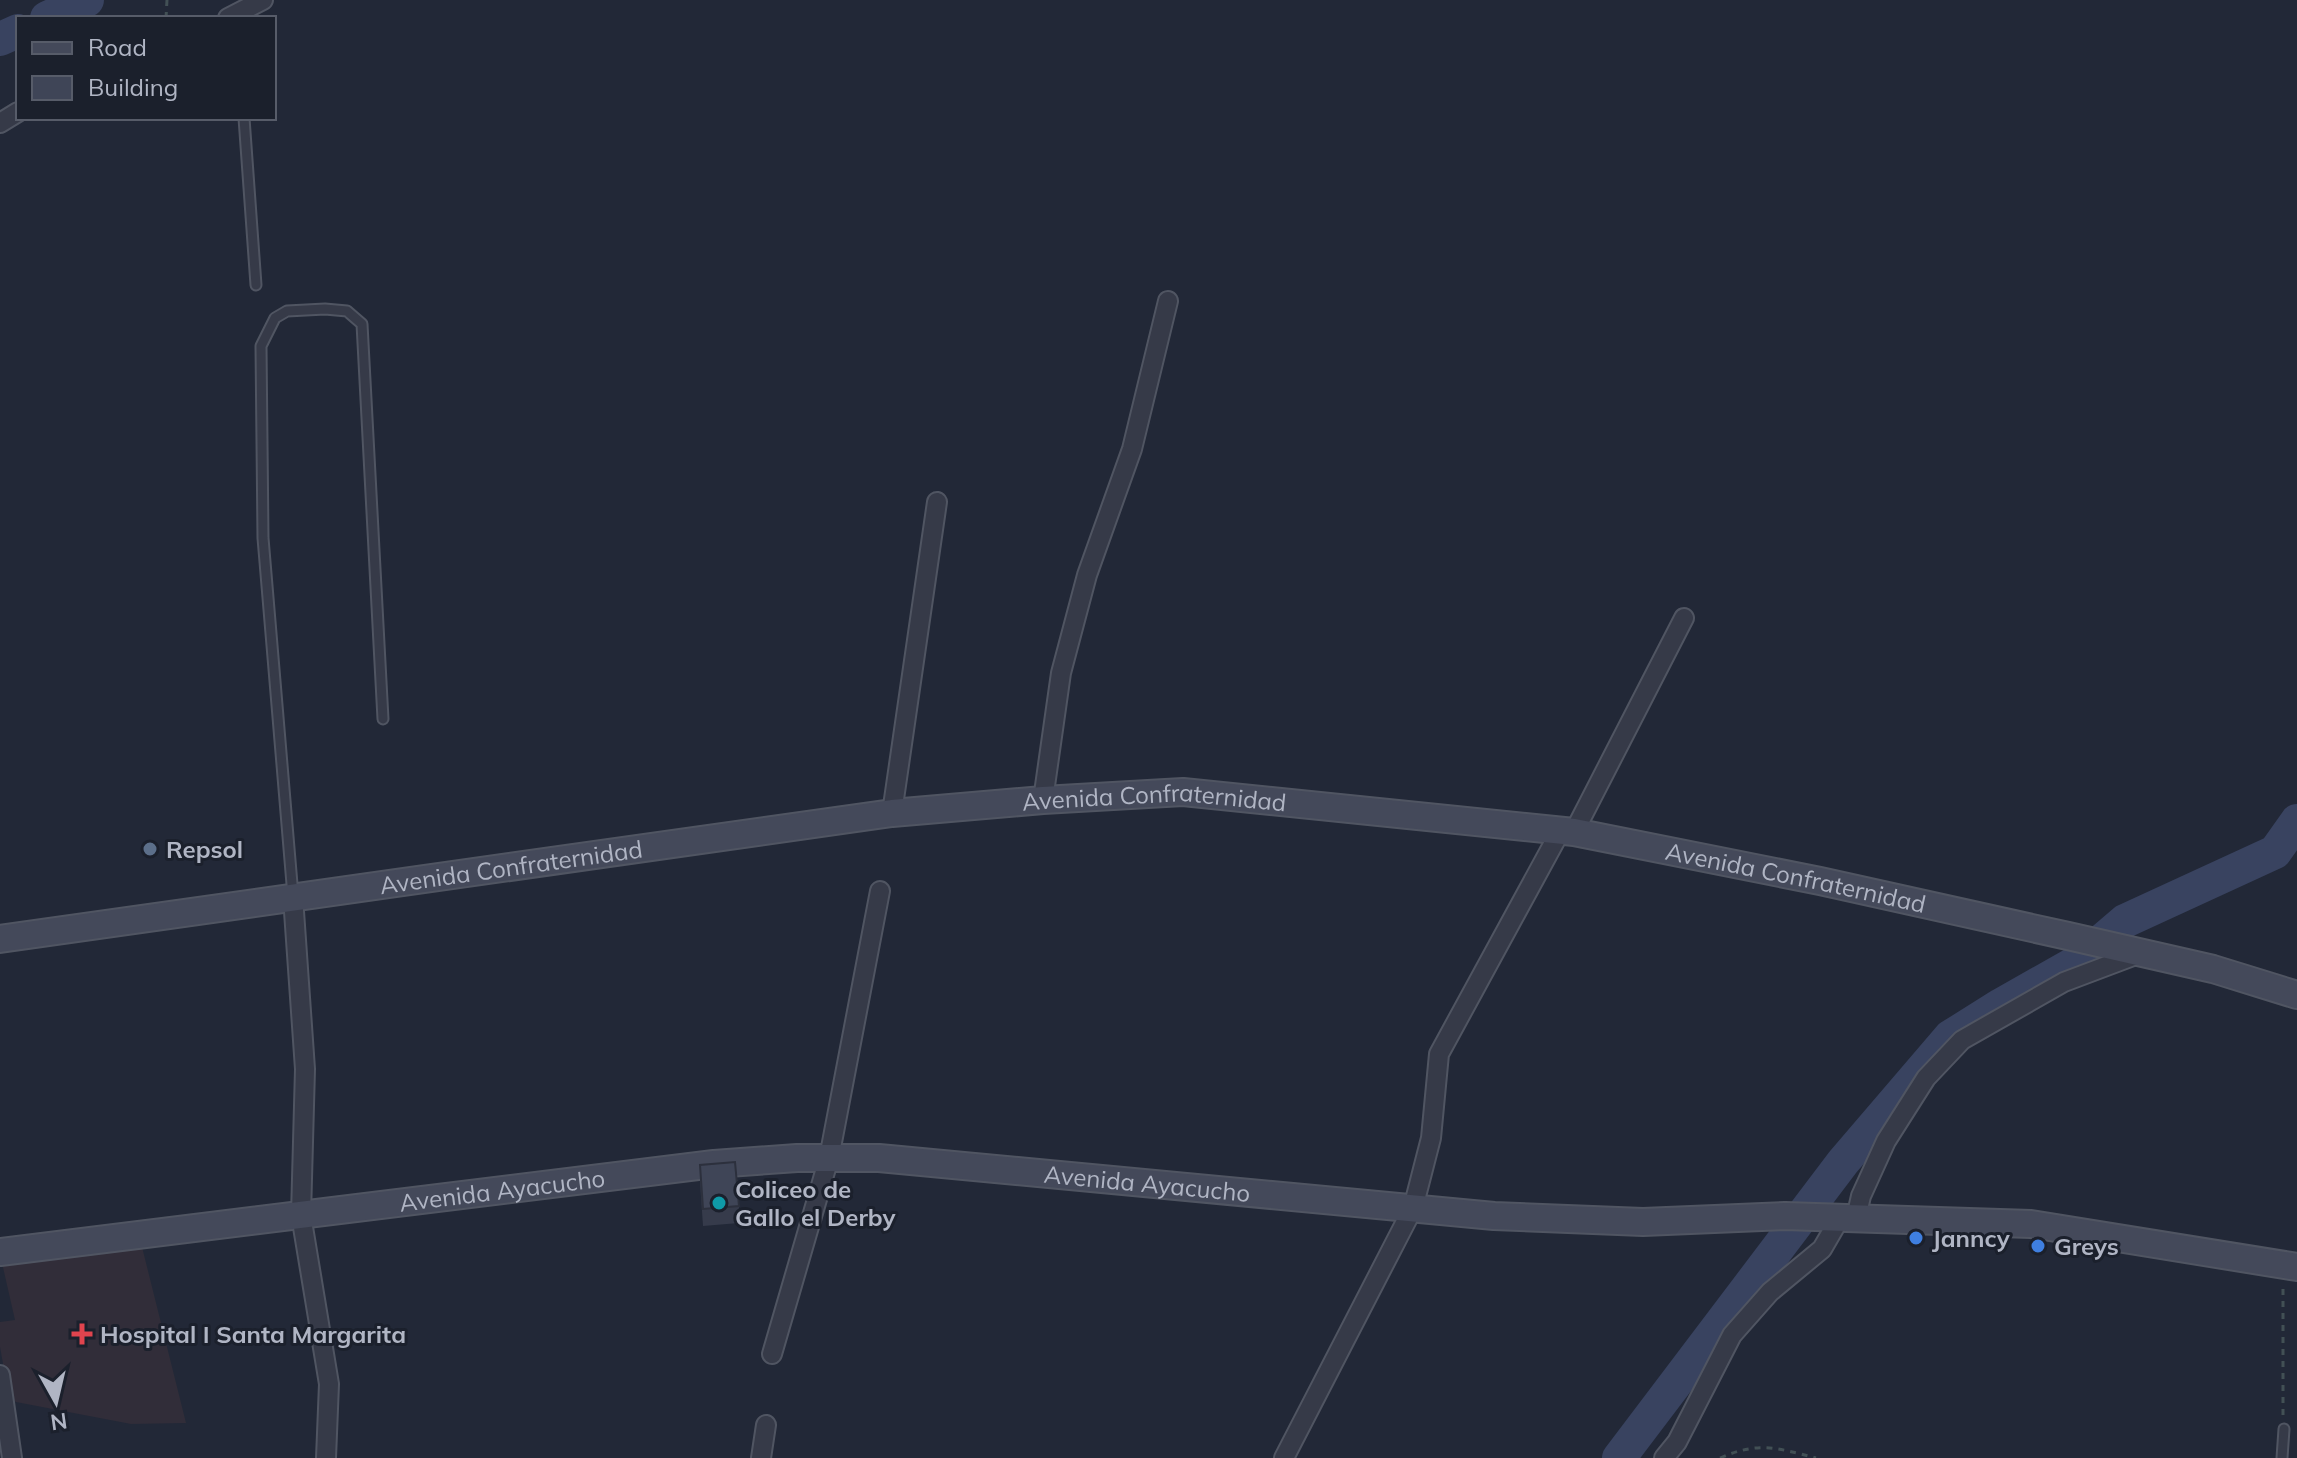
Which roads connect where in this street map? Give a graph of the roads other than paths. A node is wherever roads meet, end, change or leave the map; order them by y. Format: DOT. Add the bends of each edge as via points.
graph roads {
  1 [pos="263,0"];
  2 [pos="236,16"];
  3 [pos="244,120"];
  4 [pos="256,285"];
  5 [pos="1168,301"];
  6 [pos="937,502"];
  7 [pos="1684,618"];
  8 [pos="383,719"];
  9 [pos="1043,800"];
  10 [pos="892,813"];
  11 [pos="1568,831"];
  12 [pos="880,891"];
  13 [pos="293,897"];
  14 [pos="0,939"];
  15 [pos="2134,951"];
  16 [pos="2297,995"];
  17 [pos="829,1158"];
  18 [pos="1413,1208"];
  19 [pos="301,1215"];
  20 [pos="1848,1218"];
  21 [pos="0,1252"];
  22 [pos="2290,1266"];
  23 [pos="772,1354"];
  24 [pos="0,1375"];
  25 [pos="766,1425"];
  26 [pos="2284,1429"];
  27 [pos="12,1458"];
  28 [pos="326,1458"];
  29 [pos="761,1458"];
  30 [pos="1284,1458"];
  31 [pos="1664,1458"];
  32 [pos="2282,1458"];
  1 -- 2 [label="street"];
  3 -- 4 [label="lane"];
  5 -- 9 [label="street" via="1132,449 1087,575 1061,673"];
  6 -- 10 [label="street"];
  7 -- 11 [label="street"];
  8 -- 13 [label="lane" via="362,324 347,311 287,311 275,318 261,346 264,553"];
  9 -- 10 [label="main road, Avenida Confraternidad"];
  9 -- 11 [label="main road, Avenida Confraternidad" via="1183,792"];
  10 -- 13 [label="main road, Avenida Confraternidad"];
  11 -- 15 [label="main road, Avenida Confraternidad"];
  11 -- 18 [label="street" via="1439,1054 1431,1138"];
  12 -- 17 [label="street"];
  13 -- 14 [label="main road, Avenida Confraternidad"];
  13 -- 19 [label="street" via="305,1069"];
  15 -- 16 [label="main road, Avenida Confraternidad"];
  15 -- 20 [label="street" via="2064,982 1962,1040 1926,1078 1886,1141"];
  17 -- 18 [label="main road, Avenida Ayacucho" via="879,1158"];
  17 -- 19 [label="main road, Avenida Ayacucho" via="714,1164"];
  17 -- 23 [label="street"];
  18 -- 20 [label="main road, Avenida Ayacucho" via="1643,1222"];
  18 -- 30 [label="street"];
  19 -- 21 [label="main road, Avenida Ayacucho"];
  19 -- 28 [label="street" via="329,1384"];
  20 -- 22 [label="main road, Avenida Ayacucho" via="2031,1224"];
  20 -- 31 [label="street" via="1732,1335"];
  24 -- 27 [label="street"];
  25 -- 29 [label="street"];
  26 -- 32 [label="lane"];
}
